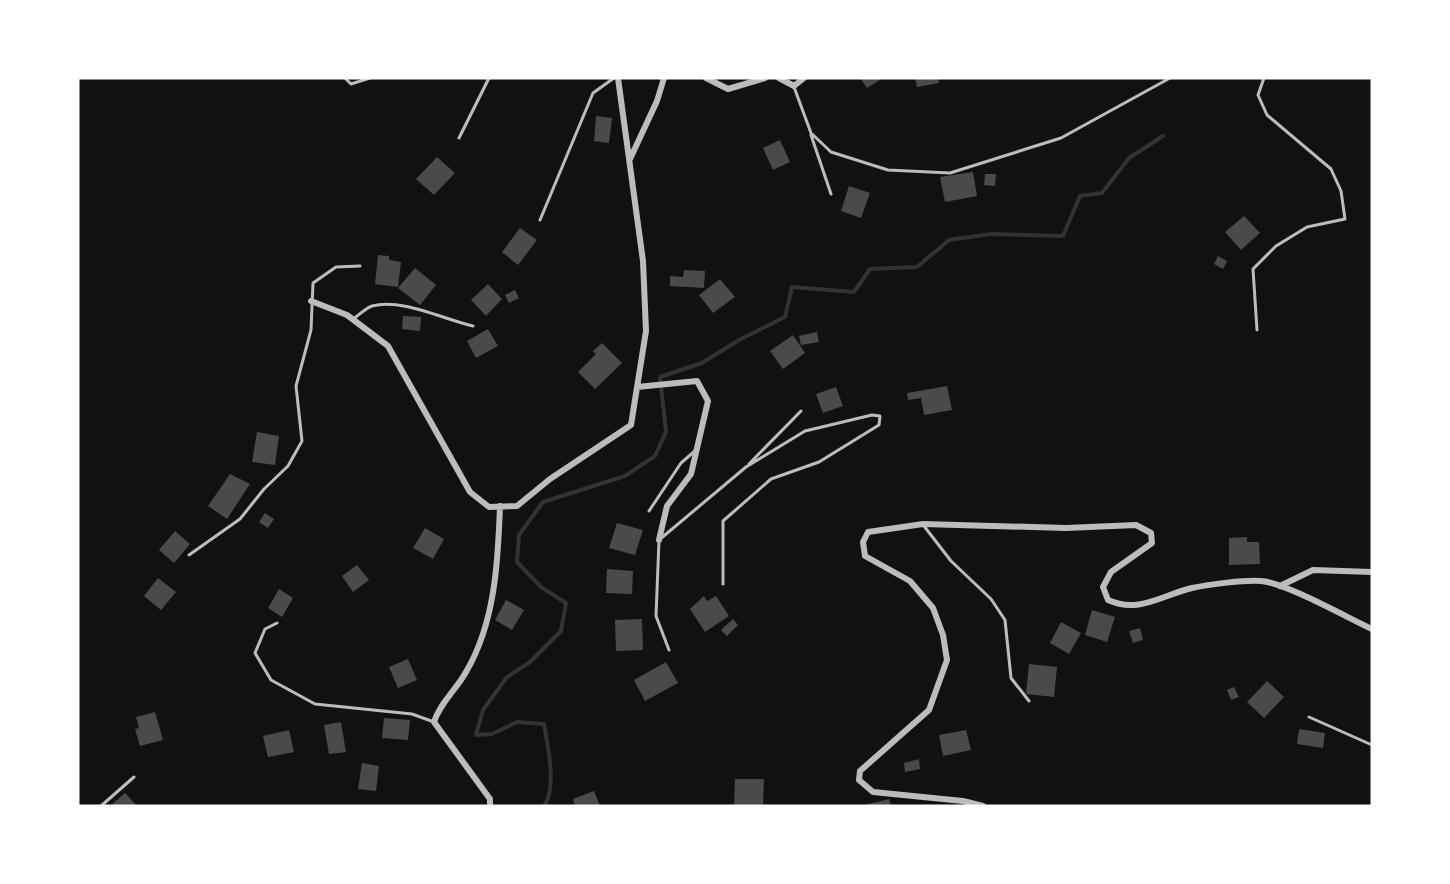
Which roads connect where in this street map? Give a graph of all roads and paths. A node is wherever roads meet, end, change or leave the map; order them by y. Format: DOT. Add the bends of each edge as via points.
graph roads {
  1 [pos="345,78"];
  2 [pos="370,78"];
  3 [pos="489,78"];
  4 [pos="616,78"];
  5 [pos="664,78"];
  6 [pos="706,78"];
  7 [pos="765,78"];
  8 [pos="779,78"];
  9 [pos="804,78"];
  10 [pos="1170,78"];
  11 [pos="1264,78"];
  12 [pos="794,86"];
  13 [pos="811,133"];
  14 [pos="459,138"];
  15 [pos="630,159"];
  16 [pos="831,194"];
  17 [pos="540,220"];
  18 [pos="360,266"];
  19 [pos="311,301"];
  20 [pos="351,320"];
  21 [pos="472,326"];
  22 [pos="1257,330"];
  23 [pos="637,387"];
  24 [pos="801,411"];
  25 [pos="697,449"];
  26 [pos="746,467"];
  27 [pos="500,506"];
  28 [pos="649,510"];
  29 [pos="923,524"];
  30 [pos="659,540"];
  31 [pos="189,555"];
  32 [pos="1372,572"];
  33 [pos="723,584"];
  34 [pos="1280,586"];
  35 [pos="277,623"];
  36 [pos="1372,629"];
  37 [pos="669,650"];
  38 [pos="1029,701"];
  39 [pos="1309,717"];
  40 [pos="434,722"];
  41 [pos="1372,745"];
  42 [pos="134,777"];
  43 [pos="101,806"];
  44 [pos="490,806"];
  45 [pos="983,806"];
  1 -- 2 [label="lane" via="351,84"];
  3 -- 14 [label="lane"];
  4 -- 15 [label="street"];
  4 -- 17 [label="lane" via="593,93"];
  5 -- 15 [label="street"];
  6 -- 7 [label="street" via="728,89"];
  8 -- 12 [label="street"];
  9 -- 12 [label="street"];
  10 -- 13 [label="lane" via="1061,138 950,173 888,170 831,152"];
  11 -- 22 [label="lane" via="1258,95 1267,115 1331,169 1341,191 1345,219 1307,227 1276,246 1253,269"];
  12 -- 13 [label="lane"];
  13 -- 16 [label="lane"];
  15 -- 23 [label="street" via="644,261 646,331"];
  18 -- 19 [label="lane" via="336,267 313,283"];
  19 -- 20 [label="street"];
  19 -- 31 [label="lane" via="311,330 296,386 302,441 288,466 240,519"];
  20 -- 21 [label="lane" via="371,306 397,303"];
  20 -- 27 [label="street" via="388,346 470,492 489,507"];
  23 -- 25 [label="street" via="697,381 708,401"];
  23 -- 27 [label="street" via="631,425 517,506"];
  24 -- 26 [label="lane"];
  25 -- 28 [label="lane" via="681,463"];
  25 -- 30 [label="street" via="691,474 667,506"];
  26 -- 30 [label="lane"];
  26 -- 33 [label="lane" via="805,431 879,416 879,425 819,462 771,479 723,521"];
  27 -- 40 [label="street" via="498,564 486,622 466,672"];
  29 -- 34 [label="street" via="1066,528 1136,525 1151,533 1152,543 1111,572 1103,588 1108,600 1122,606 1143,605 1192,588 1262,581"];
  29 -- 38 [label="lane" via="1005,620 1011,678"];
  29 -- 45 [label="street" via="868,532 863,542 865,556 910,581 933,608 947,660 929,710 860,771 859,780 873,792"];
  30 -- 37 [label="lane" via="656,616"];
  32 -- 34 [label="street" via="1313,570"];
  34 -- 36 [label="street"];
  35 -- 40 [label="lane" via="265,629 255,653 271,680 315,704 412,714"];
  39 -- 41 [label="lane"];
  40 -- 44 [label="street" via="490,799"];
  42 -- 43 [label="lane"];
}
